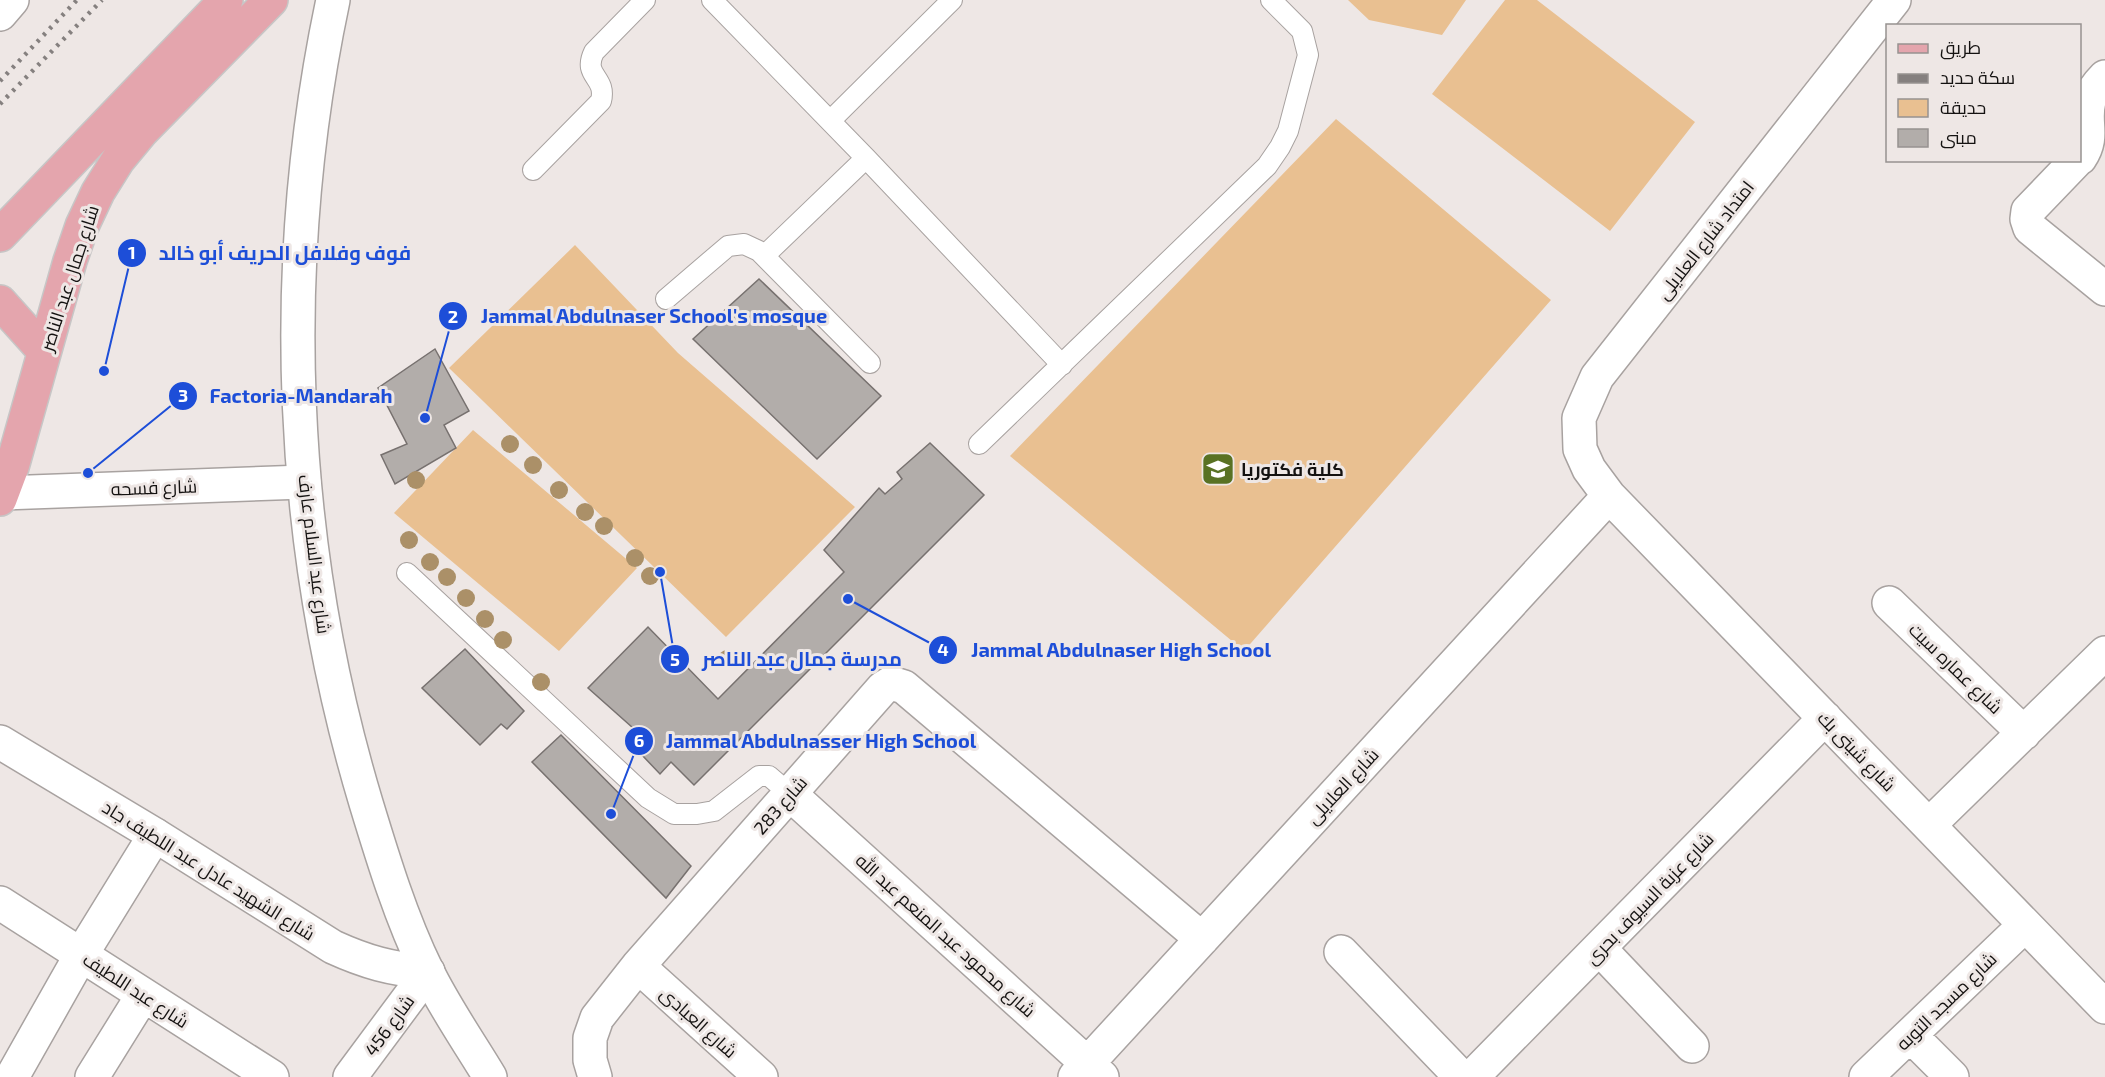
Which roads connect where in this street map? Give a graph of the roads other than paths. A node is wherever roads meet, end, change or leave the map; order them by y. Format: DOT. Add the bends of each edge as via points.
graph roads {
  1 [pos="12,0"];
  2 [pos="226,0"];
  3 [pos="271,0"];
  4 [pos="333,0"];
  5 [pos="645,0"];
  6 [pos="952,0"];
  7 [pos="1271,0"];
  8 [pos="1894,0"];
  9 [pos="717,1"];
  10 [pos="0,14"];
  11 [pos="2105,77"];
  12 [pos="830,121"];
  13 [pos="2081,153"];
  14 [pos="866,158"];
  15 [pos="2067,163"];
  16 [pos="533,170"];
  17 [pos="0,235"];
  18 [pos="764,256"];
  19 [pos="2105,289"];
  20 [pos="666,299"];
  21 [pos="0,302"];
  22 [pos="44,351"];
  23 [pos="870,363"];
  24 [pos="1062,365"];
  25 [pos="979,444"];
  26 [pos="9,448"];
  27 [pos="304,482"];
  28 [pos="1,496"];
  29 [pos="1609,496"];
  30 [pos="406,573"];
  31 [pos="1889,603"];
  32 [pos="2105,653"];
  33 [pos="1825,718"];
  34 [pos="2024,733"];
  35 [pos="0,742"];
  36 [pos="789,794"];
  37 [pos="1929,825"];
  38 [pos="155,835"];
  39 [pos="0,903"];
  40 [pos="2025,925"];
  41 [pos="1202,939"];
  42 [pos="1599,948"];
  43 [pos="1341,952"];
  44 [pos="81,955"];
  45 [pos="638,966"];
  46 [pos="428,972"];
  47 [pos="143,995"];
  48 [pos="2105,1007"];
  49 [pos="1910,1035"];
  50 [pos="1692,1046"];
  51 [pos="1088,1073"];
  52 [pos="12,1077"];
  53 [pos="92,1077"];
  54 [pos="272,1077"];
  55 [pos="350,1077"];
  56 [pos="490,1077"];
  57 [pos="595,1077"];
  58 [pos="761,1077"];
  59 [pos="1461,1077"];
  60 [pos="1472,1077"];
  61 [pos="1866,1077"];
  62 [pos="1952,1077"];
  1 -- 10 [label="street"];
  2 -- 17 [label="main road"];
  3 -- 22 [label="main road, شارع جمال عبد الناصر" via="142,131 108,176 82,226"];
  4 -- 27 [label="street, شارع عبد السلام عارف" via="315,105 298,293 298,388"];
  5 -- 16 [label="lane" via="594,52 590,61 592,73 604,92 602,101"];
  6 -- 12 [label="lane"];
  7 -- 24 [label="lane" via="1302,30 1308,55 1280,147 1267,166"];
  8 -- 29 [label="street, امتداد شارع العلايلى" via="1598,377 1579,418 1580,449"];
  9 -- 12 [label="lane"];
  11 -- 13 [label="street" via="2088,103 2089,138"];
  12 -- 14 [label="lane"];
  14 -- 18 [label="lane"];
  14 -- 24 [label="lane"];
  15 -- 19 [label="street" via="2028,211 2027,219 2030,228"];
  18 -- 20 [label="lane" via="744,244 728,246"];
  18 -- 23 [label="lane"];
  21 -- 22 [label="main road"];
  22 -- 26 [label="main road, شارع جمال عبد الناصر"];
  24 -- 25 [label="lane"];
  26 -- 28 [label="main road, شارع جمال عبد الناصر"];
  27 -- 28 [label="street, شارع فسحه"];
  27 -- 46 [label="street, شارع عبد السلام عارف" via="314,573 350,752 377,839"];
  29 -- 33 [label="street, شارع شيتى بك"];
  29 -- 41 [label="street, شارع العلايلى"];
  30 -- 36 [label="lane" via="648,798 674,814 714,811 759,776 769,776"];
  31 -- 34 [label="street, شارع عماره سيت"];
  32 -- 34 [label="street"];
  33 -- 37 [label="street, شارع شيتى بك"];
  33 -- 42 [label="street, شارع عزبة السيوف بحرى"];
  34 -- 37 [label="street"];
  35 -- 38 [label="street, شارع الشهيد عادل عبد اللطيف جاد"];
  36 -- 41 [label="street, شارع 283" via="883,688 891,683 904,687"];
  36 -- 45 [label="street, شارع 283"];
  36 -- 51 [label="street, شارع محمود عبد المنعم عبد الله"];
  37 -- 40 [label="street, شارع شيتى بك"];
  38 -- 44 [label="street"];
  38 -- 46 [label="street, شارع الشهيد عادل عبد اللطيف جاد" via="333,947 363,961"];
  39 -- 44 [label="street, شارع عبد اللطيف"];
  40 -- 48 [label="street, شارع شيتى بك"];
  40 -- 49 [label="street, شارع مسجد التوبه"];
  41 -- 51 [label="street, شارع العلايلى"];
  42 -- 50 [label="street"];
  42 -- 60 [label="street, شارع عزبة السيوف بحرى"];
  43 -- 59 [label="street"];
  44 -- 47 [label="street, شارع عبد اللطيف"];
  44 -- 52 [label="street"];
  45 -- 57 [label="street, شارع 283" via="597,1018 590,1038"];
  45 -- 58 [label="street, شارع العبادى"];
  46 -- 55 [label="street, شارع 456"];
  46 -- 56 [label="street, شارع عبد السلام عارف"];
  47 -- 53 [label="street"];
  47 -- 54 [label="street, شارع عبد اللطيف"];
  49 -- 61 [label="street, شارع مسجد التوبه"];
  49 -- 62 [label="street"];
}
